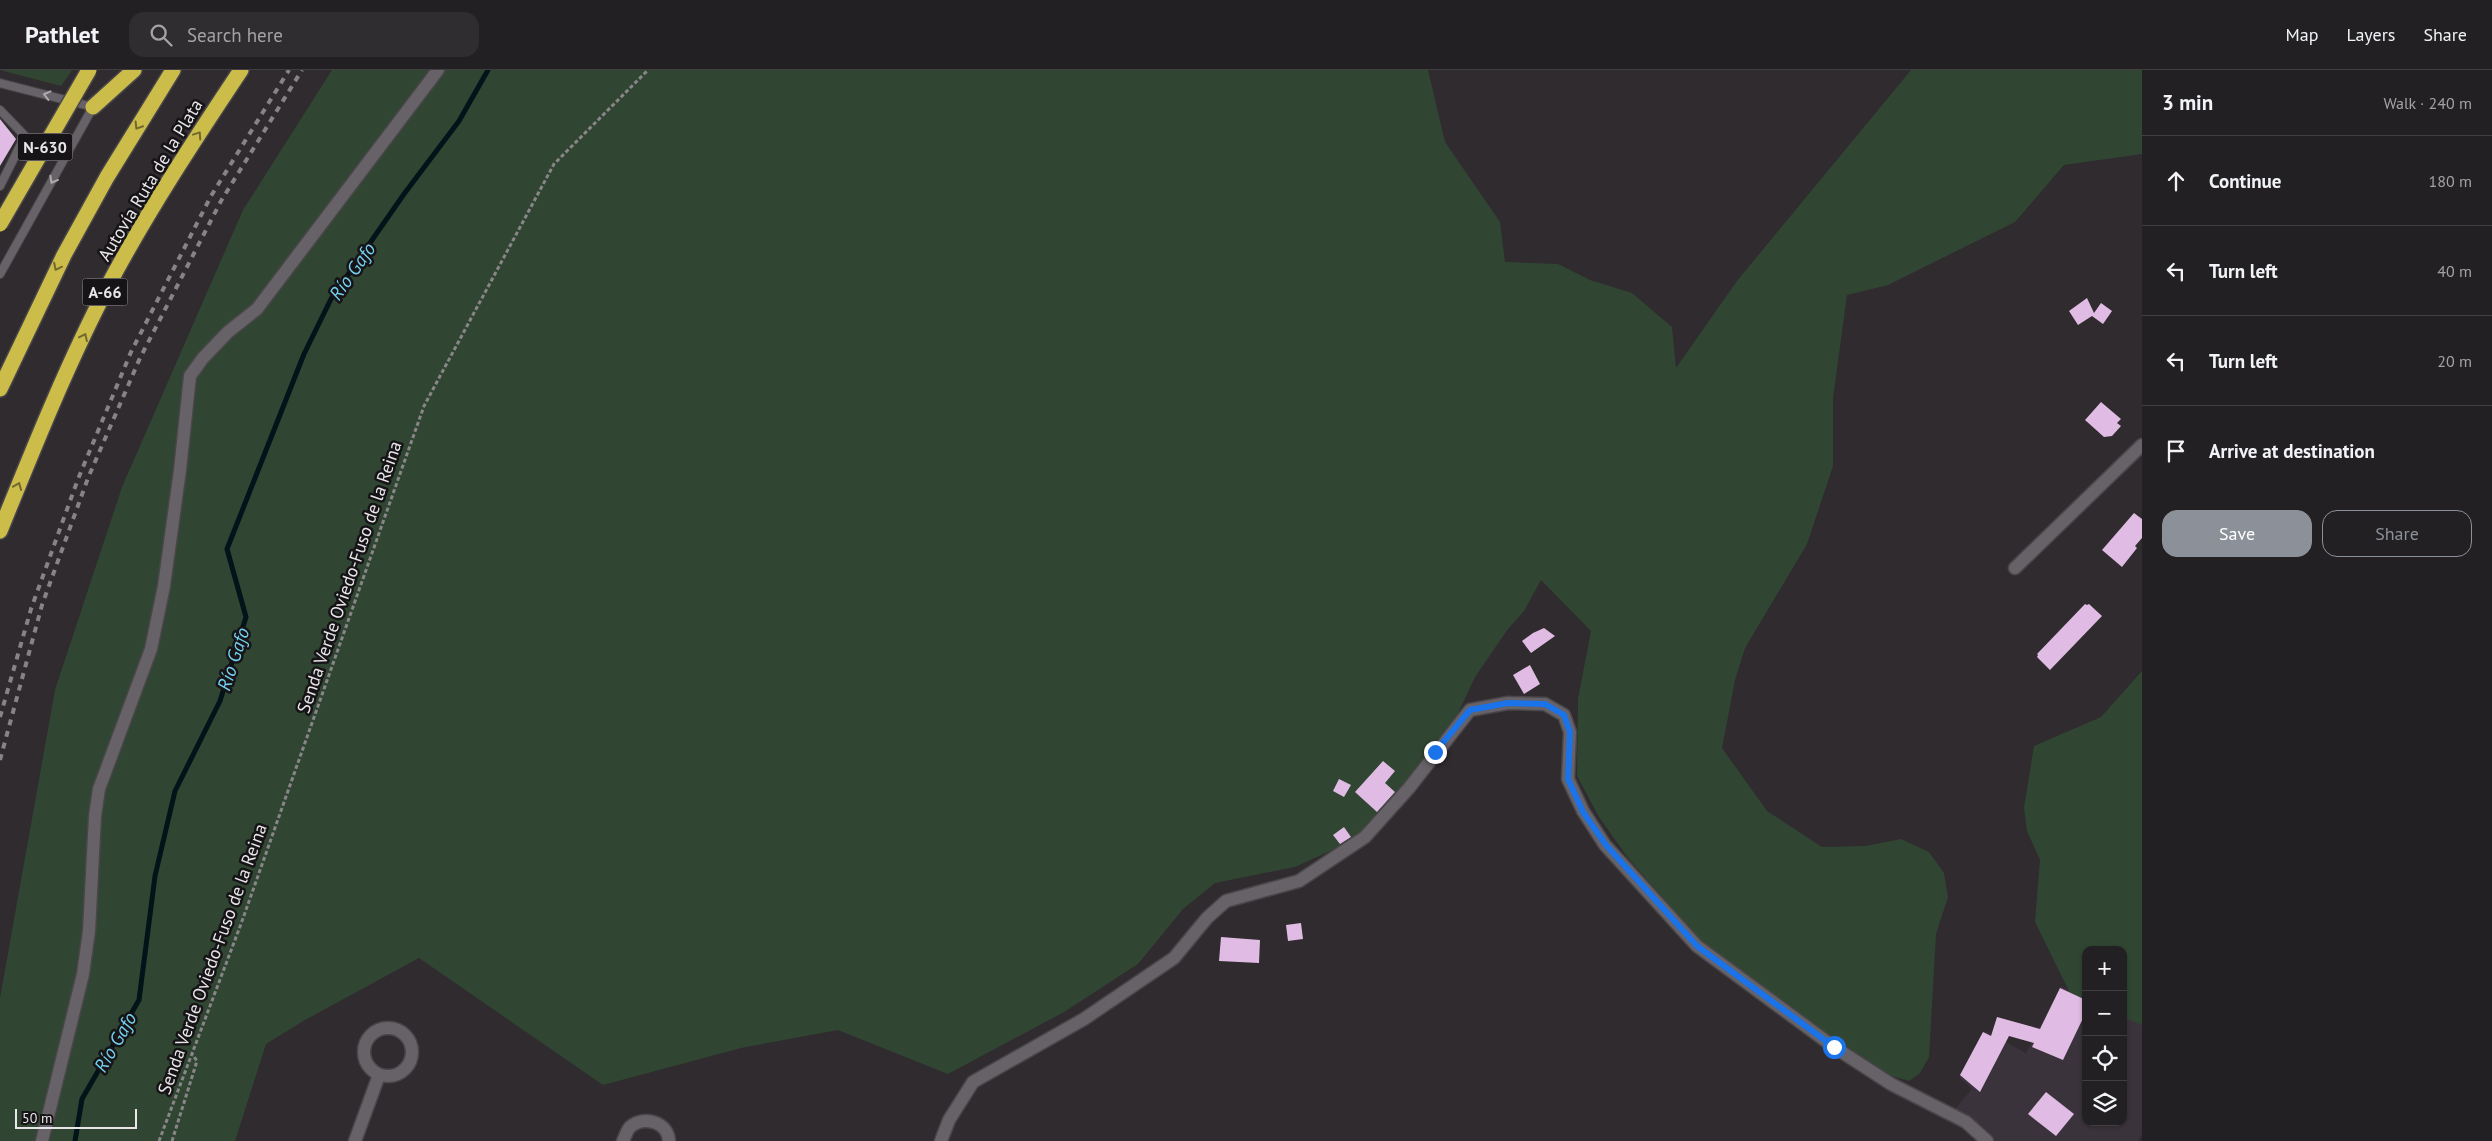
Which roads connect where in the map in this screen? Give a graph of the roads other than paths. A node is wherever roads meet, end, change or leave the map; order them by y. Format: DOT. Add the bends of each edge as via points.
graph roads {
  1 [pos="89,70"];
  2 [pos="134,70"];
  3 [pos="173,70"];
  4 [pos="241,70"];
  5 [pos="438,70"];
  6 [pos="0,83"];
  7 [pos="93,107"];
  8 [pos="0,110"];
  9 [pos="4,158"];
  10 [pos="10,165"];
  11 [pos="1,179"];
  12 [pos="0,224"];
  13 [pos="0,274"];
  14 [pos="0,389"];
  15 [pos="2142,445"];
  16 [pos="0,531"];
  17 [pos="2015,568"];
  18 [pos="379,1075"];
  19 [pos="42,1141"];
  20 [pos="355,1141"];
  21 [pos="623,1141"];
  22 [pos="669,1141"];
  23 [pos="940,1141"];
  24 [pos="1987,1141"];
  1 -- 12 [label="highway, N-630, bridge"];
  2 -- 7 [label="highway"];
  3 -- 14 [label="highway, Autovía Ruta de la Plata, one-way" via="107,177 64,255"];
  16 -- 4 [label="highway, Autovía Ruta de la Plata / A-66, one-way" via="42,428 110,283 175,169"];
  5 -- 19 [label="street" via="257,309 228,332 190,376 164,586 151,649 99,789 83,974"];
  7 -- 6 [label="lane, one-way"];
  7 -- 13 [label="lane, one-way"];
  8 -- 10 [label="lane" via="25,136 15,148"];
  9 -- 10 [label="lane"];
  10 -- 11 [label="lane"];
  15 -- 17 [label="street"];
  18 -- 20 [label="street"];
  21 -- 22 [label="street" via="629,1128 640,1121 652,1121 662,1126"];
  23 -- 24 [label="street" via="973,1082 1084,1019 1174,958 1207,918 1226,901 1299,881 1364,837 1410,788 1470,710 1508,703 1545,704 1564,715 1570,732 1568,779 1583,812 1606,845 1697,946 1834,1047 1891,1084 1966,1122"];
}
